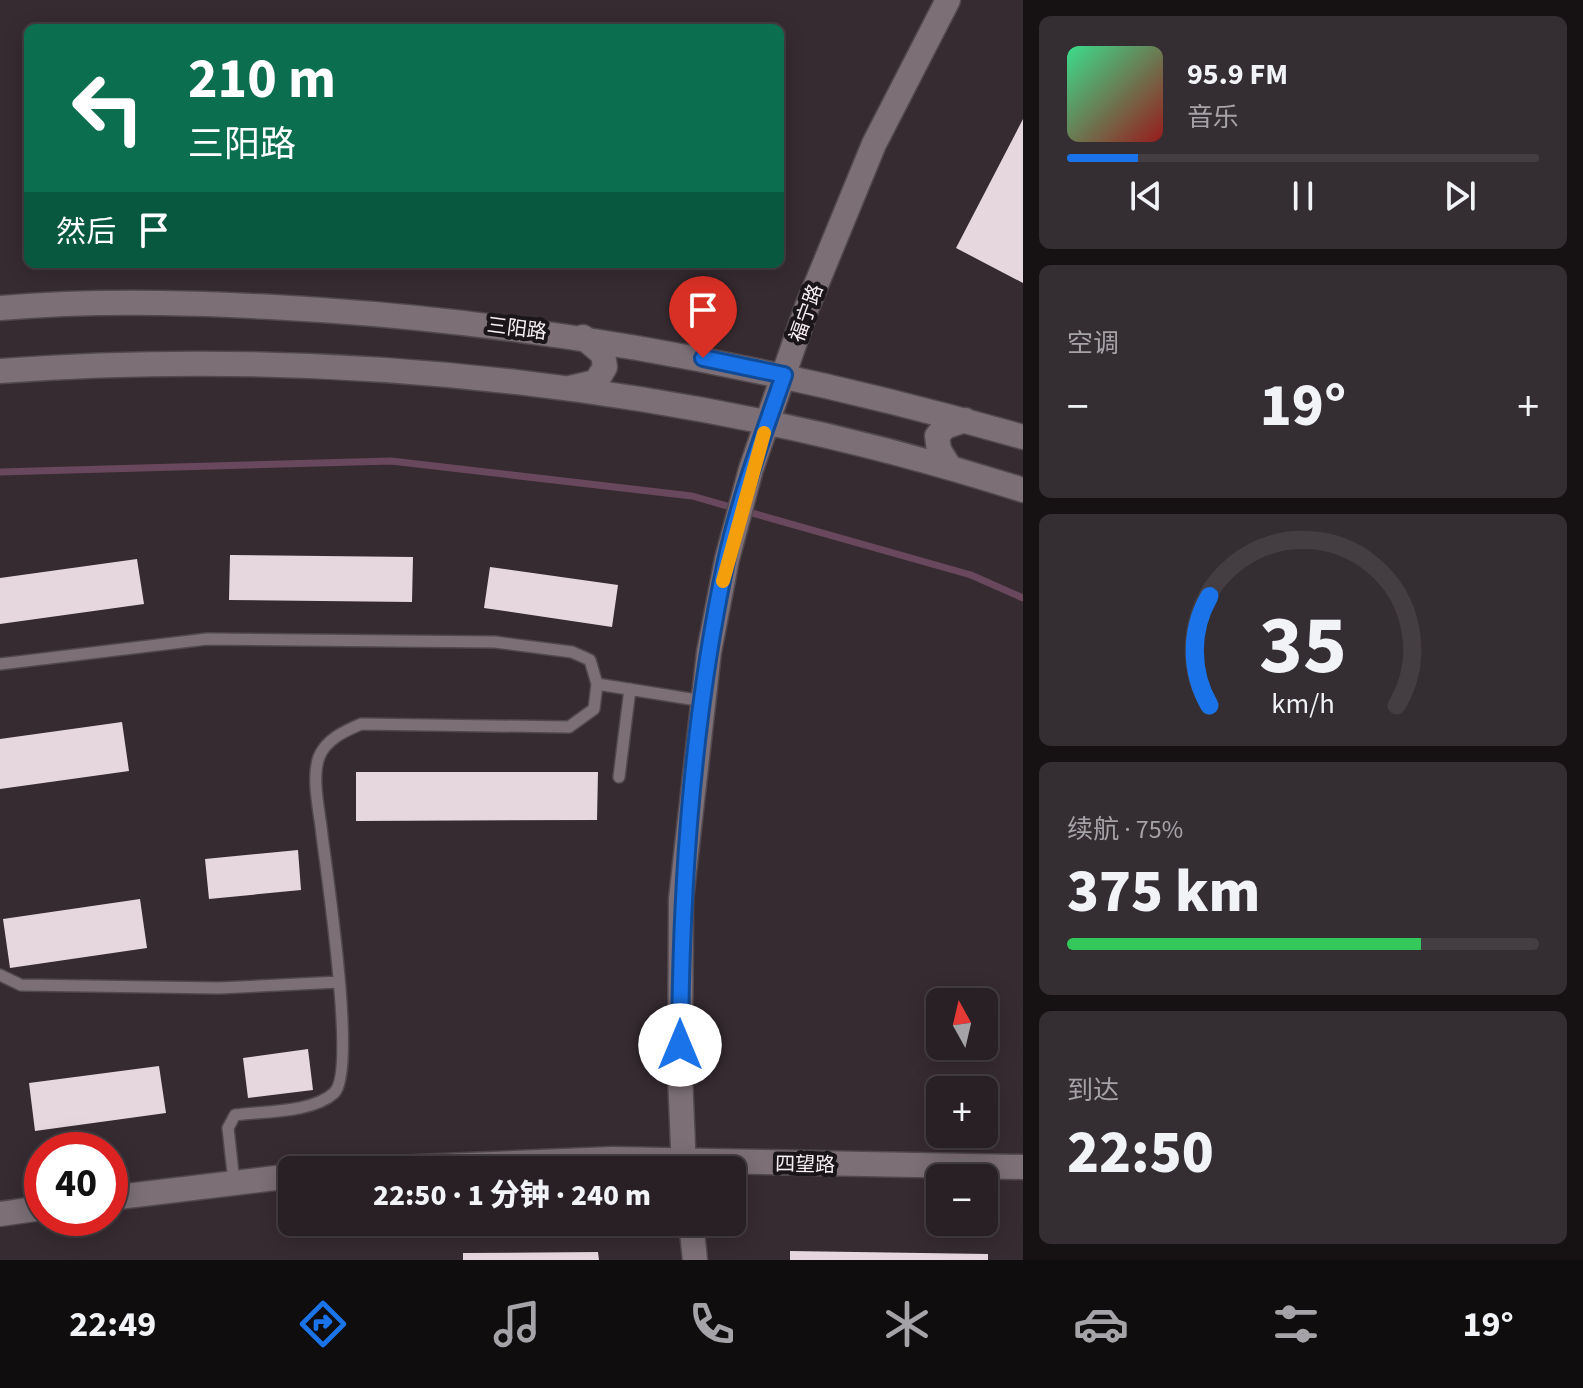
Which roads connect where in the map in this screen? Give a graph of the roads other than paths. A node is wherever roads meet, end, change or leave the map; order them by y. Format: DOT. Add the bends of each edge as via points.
graph roads {
  1 [pos="948,0"];
  2 [pos="0,308"];
  3 [pos="582,337"];
  4 [pos="0,371"];
  5 [pos="784,375"];
  6 [pos="564,389"];
  7 [pos="965,420"];
  8 [pos="766,425"];
  9 [pos="1023,437"];
  10 [pos="949,466"];
  11 [pos="1023,490"];
  12 [pos="0,664"];
  13 [pos="597,684"];
  14 [pos="630,689"];
  15 [pos="703,701"];
  16 [pos="619,777"];
  17 [pos="0,975"];
  18 [pos="339,982"];
  19 [pos="684,1156"];
  20 [pos="746,1166"];
  21 [pos="1023,1167"];
  22 [pos="278,1177"];
  23 [pos="234,1182"];
  24 [pos="128,1196"];
  25 [pos="24,1211"];
  26 [pos="0,1214"];
  27 [pos="692,1236"];
  28 [pos="695,1260"];
  1 -- 5 [label="main road, 福宁路" via="874,144"];
  2 -- 3 [label="main road, 三阳路" via="133,302 258,306 426,317"];
  3 -- 5 [label="main road, 三阳路"];
  3 -- 6 [label="main road" via="603,354 605,367 596,382"];
  4 -- 6 [label="main road" via="258,363"];
  5 -- 7 [label="main road, 三阳路"];
  5 -- 8 [label="main road, 福宁路"];
  6 -- 8 [label="main road"];
  7 -- 9 [label="main road, 三阳路"];
  7 -- 10 [label="main road" via="937,436"];
  8 -- 10 [label="main road"];
  8 -- 15 [label="main road, 福宁路" via="727,559"];
  10 -- 11 [label="main road"];
  12 -- 13 [label="lane" via="207,639 495,642 572,652 590,660"];
  13 -- 14 [label="lane"];
  13 -- 18 [label="lane" via="594,709 569,727 361,724 336,735 319,757 318,792"];
  14 -- 15 [label="lane"];
  14 -- 16 [label="lane"];
  15 -- 19 [label="main road, 福宁路" via="681,899"];
  17 -- 18 [label="lane" via="21,985 219,988"];
  18 -- 23 [label="lane" via="344,1065 337,1091 321,1103 235,1115 228,1128"];
  20 -- 21 [label="main road, 四望路"];
  22 -- 23 [label="main road"];
  23 -- 24 [label="main road"];
  25 -- 26 [label="main road"];
  27 -- 28 [label="main road"];
}
